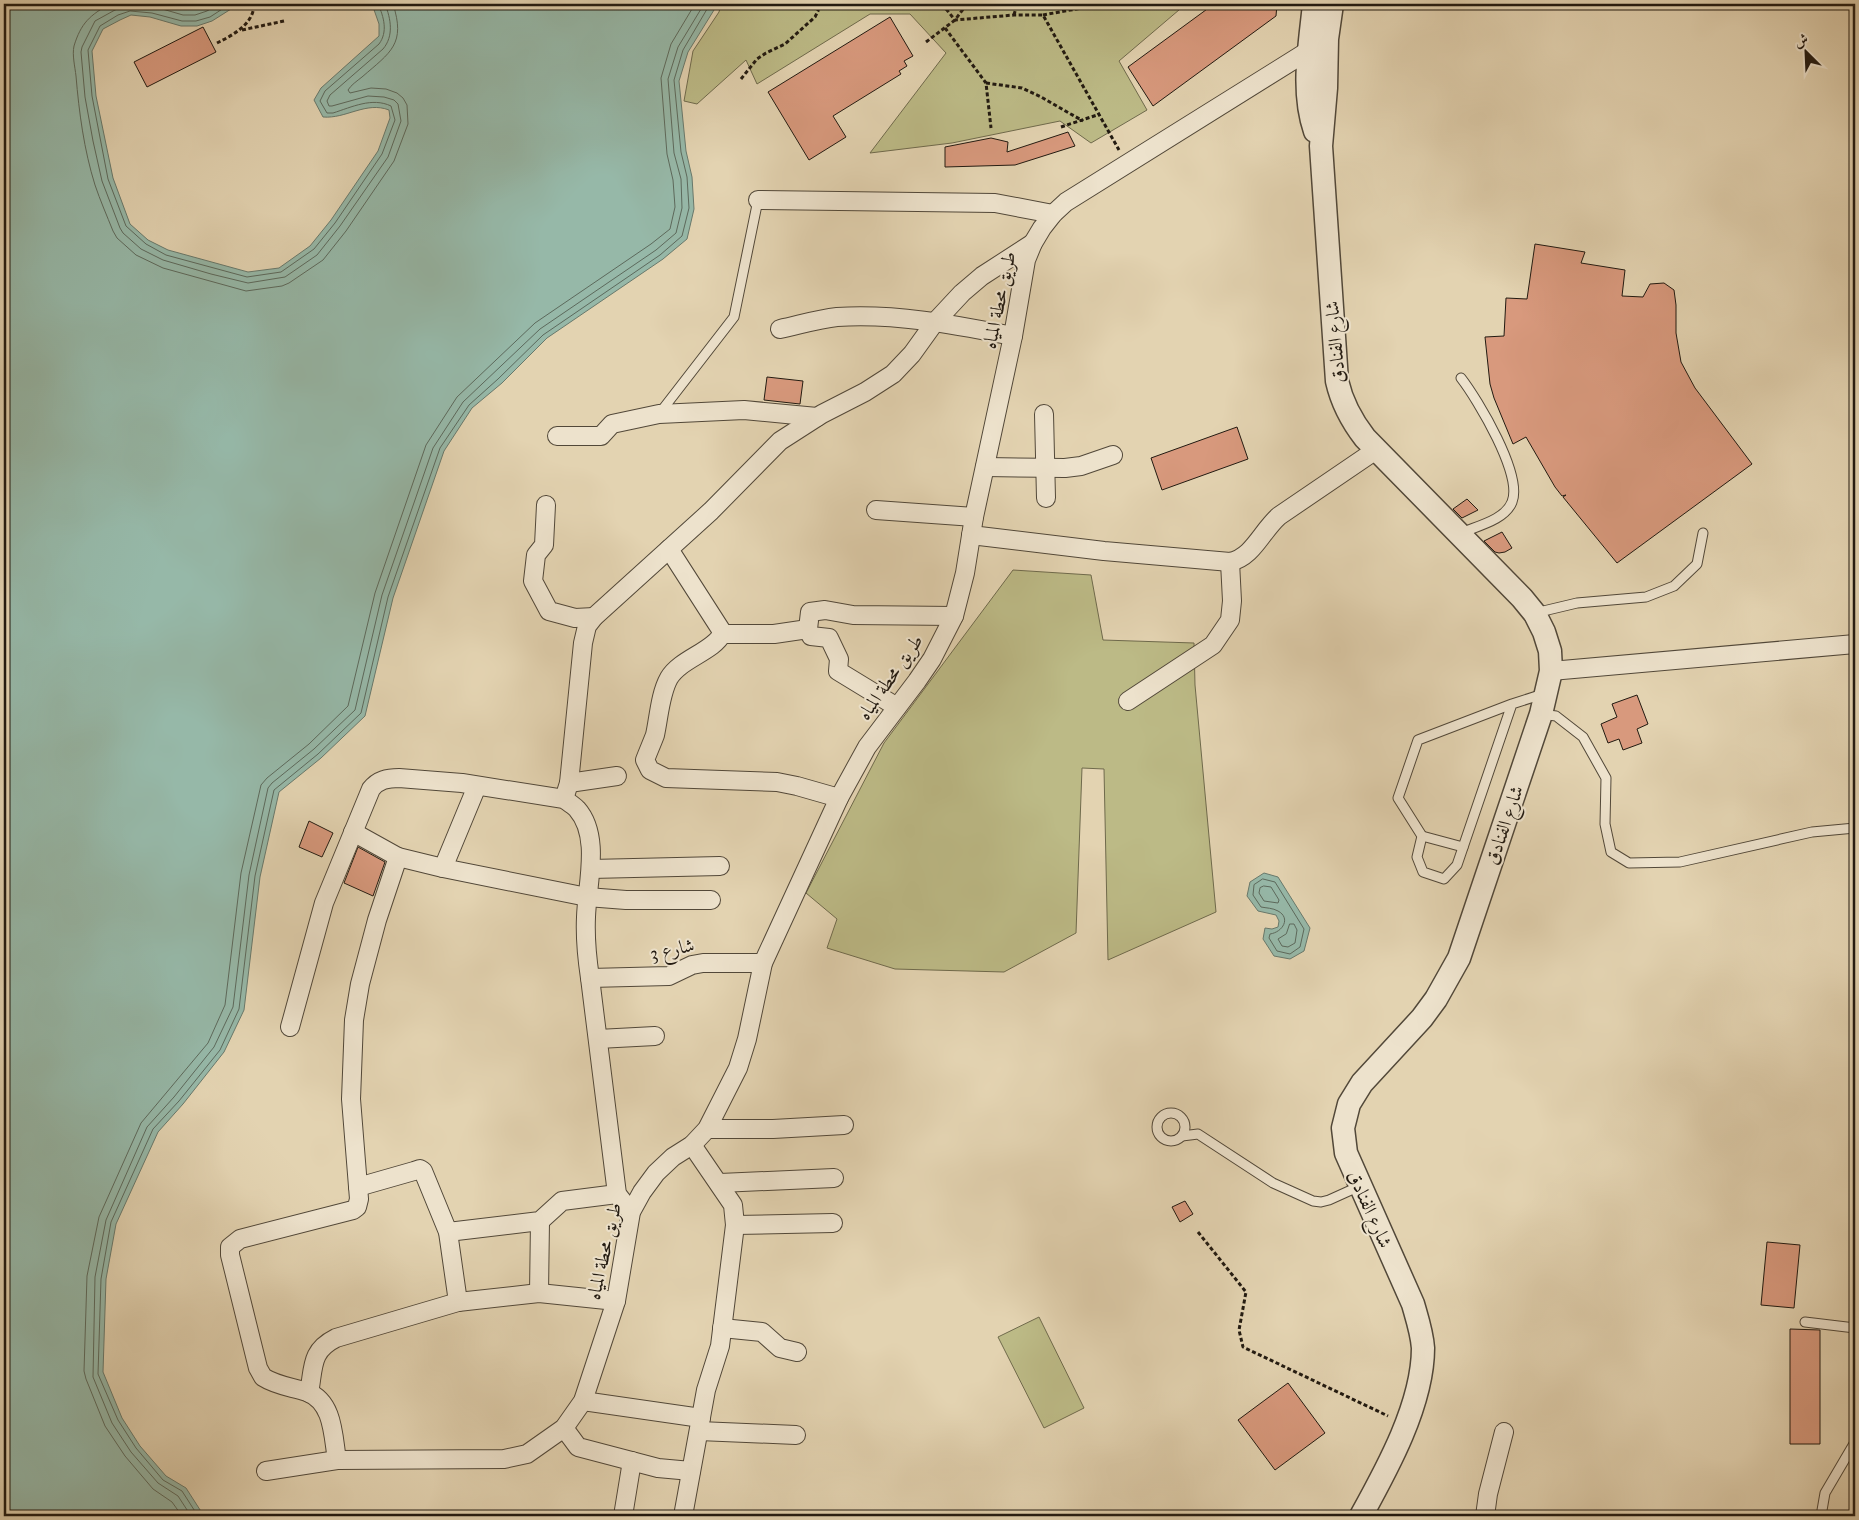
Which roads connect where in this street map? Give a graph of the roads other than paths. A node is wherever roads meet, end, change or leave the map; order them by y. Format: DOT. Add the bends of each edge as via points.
graph roads {
  1 [pos="1314,4"];
  2 [pos="1332,4"];
  3 [pos="1318,44"];
  4 [pos="758,200"];
  5 [pos="1053,214"];
  6 [pos="1033,243"];
  7 [pos="935,322"];
  8 [pos="780,329"];
  9 [pos="1013,336"];
  10 [pos="1461,378"];
  11 [pos="659,414"];
  12 [pos="1044,414"];
  13 [pos="817,417"];
  14 [pos="557,436"];
  15 [pos="1376,450"];
  16 [pos="1113,455"];
  17 [pos="985,467"];
  18 [pos="1045,468"];
  19 [pos="1046,498"];
  20 [pos="546,505"];
  21 [pos="876,510"];
  22 [pos="974,517"];
  23 [pos="1703,533"];
  24 [pos="971,534"];
  25 [pos="1459,535"];
  26 [pos="669,549"];
  27 [pos="1230,562"];
  28 [pos="1535,614"];
  29 [pos="954,616"];
  30 [pos="594,617"];
  31 [pos="808,629"];
  32 [pos="722,634"];
  33 [pos="1855,644"];
  34 [pos="1551,671"];
  35 [pos="1128,701"];
  36 [pos="1543,703"];
  37 [pos="1512,704"];
  38 [pos="897,707"];
  39 [pos="617,776"];
  40 [pos="477,786"];
  41 [pos="567,791"];
  42 [pos="839,798"];
  43 [pos="1855,828"];
  44 [pos="353,832"];
  45 [pos="1422,836"];
  46 [pos="1463,848"];
  47 [pos="398,857"];
  48 [pos="720,866"];
  49 [pos="442,868"];
  50 [pos="591,869"];
  51 [pos="587,897"];
  52 [pos="711,900"];
  53 [pos="763,963"];
  54 [pos="590,978"];
  55 [pos="290,1027"];
  56 [pos="655,1036"];
  57 [pos="598,1040"];
  58 [pos="844,1125"];
  59 [pos="707,1129"];
  60 [pos="1182,1136"];
  61 [pos="692,1145"];
  62 [pos="834,1178"];
  63 [pos="720,1183"];
  64 [pos="1360,1186"];
  65 [pos="358,1188"];
  66 [pos="617,1194"];
  67 [pos="632,1212"];
  68 [pos="540,1220"];
  69 [pos="832,1222"];
  70 [pos="735,1224"];
  71 [pos="448,1232"];
  72 [pos="539,1293"];
  73 [pos="616,1301"];
  74 [pos="458,1302"];
  75 [pos="1805,1322"];
  76 [pos="722,1328"];
  77 [pos="1855,1328"];
  78 [pos="797,1352"];
  79 [pos="308,1393"];
  80 [pos="583,1401"];
  81 [pos="700,1424"];
  82 [pos="564,1428"];
  83 [pos="1504,1432"];
  84 [pos="796,1435"];
  85 [pos="1855,1442"];
  86 [pos="337,1460"];
  87 [pos="632,1461"];
  88 [pos="266,1471"];
  89 [pos="692,1472"];
  90 [pos="624,1516"];
  91 [pos="683,1516"];
  92 [pos="1360,1516"];
  93 [pos="1485,1516"];
  94 [pos="1821,1516"];
  1 -- 3 [label="street, شارع الفنادق"];
  2 -- 3 [label="street, شارع الفنادق"];
  3 -- 5 [label="street, طريق محطة المياه" via="1066,202"];
  3 -- 15 [label="street, شارع الفنادق" via="1308,85 1309,110 1321,146 1337,381 1355,425"];
  4 -- 5 [label="street" via="995,204"];
  4 -- 11 [label="lane" via="734,317"];
  5 -- 6 [label="street, طريق محطة المياه"];
  6 -- 7 [label="street" via="982,276"];
  6 -- 9 [label="street, طريق محطة المياه"];
  7 -- 8 [label="street" via="836,317"];
  7 -- 9 [label="street"];
  7 -- 13 [label="street" via="893,374"];
  9 -- 17 [label="street, طريق محطة المياه"];
  10 -- 25 [label="lane" via="1502,447 1513,481 1512,502 1503,514"];
  11 -- 13 [label="street" via="744,410"];
  11 -- 14 [label="street" via="612,424 601,436"];
  12 -- 18 [label="street"];
  13 -- 26 [label="street" via="780,441"];
  15 -- 25 [label="street, شارع الفنادق"];
  15 -- 27 [label="street" via="1279,516 1246,556"];
  16 -- 18 [label="street" via="1081,466"];
  17 -- 18 [label="street"];
  17 -- 22 [label="street, طريق محطة المياه"];
  18 -- 19 [label="street"];
  20 -- 30 [label="street" via="544,545 536,555 533,581 549,611 575,618"];
  21 -- 22 [label="street"];
  22 -- 24 [label="street, طريق محطة المياه"];
  23 -- 28 [label="lane" via="1697,564 1674,586 1646,597 1577,603"];
  24 -- 27 [label="street" via="1104,551"];
  24 -- 29 [label="street, طريق محطة المياه"];
  25 -- 28 [label="street, شارع الفنادق"];
  26 -- 30 [label="street"];
  26 -- 32 [label="street"];
  27 -- 35 [label="street" via="1230,620 1213,645"];
  28 -- 34 [label="street, شارع الفنادق" via="1550,651"];
  29 -- 31 [label="street" via="853,615 825,610 810,612"];
  29 -- 38 [label="street, طريق محطة المياه" via="932,659"];
  30 -- 41 [label="street" via="587,626 583,643"];
  31 -- 32 [label="street" via="774,634"];
  31 -- 38 [label="street" via="811,636 829,638 839,659 838,671"];
  32 -- 42 [label="street" via="716,642 678,667 669,678 645,760 650,770 666,778 777,782"];
  33 -- 34 [label="street"];
  34 -- 36 [label="street, شارع الفنادق"];
  36 -- 37 [label="lane"];
  36 -- 43 [label="lane" via="1583,738 1606,778 1605,824 1611,852 1629,863 1680,862 1812,832"];
  36 -- 64 [label="street, شارع الفنادق" via="1459,958 1422,1018 1362,1083 1349,1104 1343,1128 1346,1153"];
  37 -- 45 [label="lane" via="1418,740 1398,798"];
  37 -- 46 [label="lane"];
  38 -- 42 [label="street, طريق محطة المياه" via="867,747"];
  39 -- 41 [label="street"];
  40 -- 41 [label="street"];
  40 -- 44 [label="street" via="399,778 380,781 371,789"];
  40 -- 49 [label="street"];
  41 -- 50 [label="street" via="584,822 590,842"];
  42 -- 53 [label="street, طريق محطة المياه"];
  44 -- 47 [label="street"];
  44 -- 55 [label="street" via="324,903"];
  45 -- 46 [label="lane"];
  45 -- 46 [label="lane" via="1417,857 1423,872 1444,879 1457,865"];
  47 -- 49 [label="street"];
  47 -- 65 [label="street" via="377,920 354,1020 351,1099"];
  48 -- 50 [label="street"];
  49 -- 51 [label="street"];
  50 -- 51 [label="street"];
  51 -- 52 [label="street"];
  51 -- 54 [label="street" via="586,953"];
  53 -- 54 [label="street, شارع 3" via="703,963 669,976"];
  53 -- 59 [label="street, طريق محطة المياه" via="738,1068"];
  54 -- 57 [label="street"];
  56 -- 57 [label="street"];
  57 -- 66 [label="street"];
  58 -- 59 [label="street"];
  59 -- 61 [label="street, طريق محطة المياه"];
  60 -- 64 [label="lane" via="1198,1134 1273,1184 1313,1201 1329,1200"];
  61 -- 63 [label="street"];
  61 -- 67 [label="street, طريق محطة المياه" via="656,1173"];
  62 -- 63 [label="street"];
  63 -- 70 [label="street" via="733,1205"];
  64 -- 92 [label="street, شارع الفنادق" via="1413,1304 1423,1346 1418,1391 1391,1461"];
  65 -- 71 [label="street" via="420,1169"];
  65 -- 79 [label="street" via="359,1199 353,1210 240,1239 230,1247 258,1368 263,1377"];
  66 -- 67 [label="street"];
  66 -- 68 [label="street" via="562,1201"];
  67 -- 73 [label="street, طريق محطة المياه"];
  68 -- 71 [label="street"];
  68 -- 72 [label="street"];
  69 -- 70 [label="street"];
  70 -- 76 [label="street"];
  71 -- 74 [label="street"];
  72 -- 73 [label="street"];
  72 -- 74 [label="street"];
  73 -- 80 [label="street, طريق محطة المياه"];
  74 -- 79 [label="street" via="325,1344 316,1355"];
  75 -- 77 [label="lane"];
  76 -- 78 [label="street" via="762,1332 780,1348"];
  76 -- 81 [label="street" via="718,1357 706,1390"];
  79 -- 86 [label="street" via="320,1400 327,1411"];
  80 -- 81 [label="street"];
  80 -- 82 [label="street, طريق محطة المياه"];
  81 -- 84 [label="street"];
  81 -- 89 [label="street"];
  82 -- 86 [label="street, طريق محطة المياه" via="527,1454 504,1459"];
  82 -- 87 [label="street" via="578,1448"];
  83 -- 93 [label="street"];
  85 -- 94 [label="lane" via="1825,1493"];
  86 -- 88 [label="street, طريق محطة المياه"];
  87 -- 89 [label="street"];
  87 -- 90 [label="street"];
  89 -- 91 [label="street"];
}
